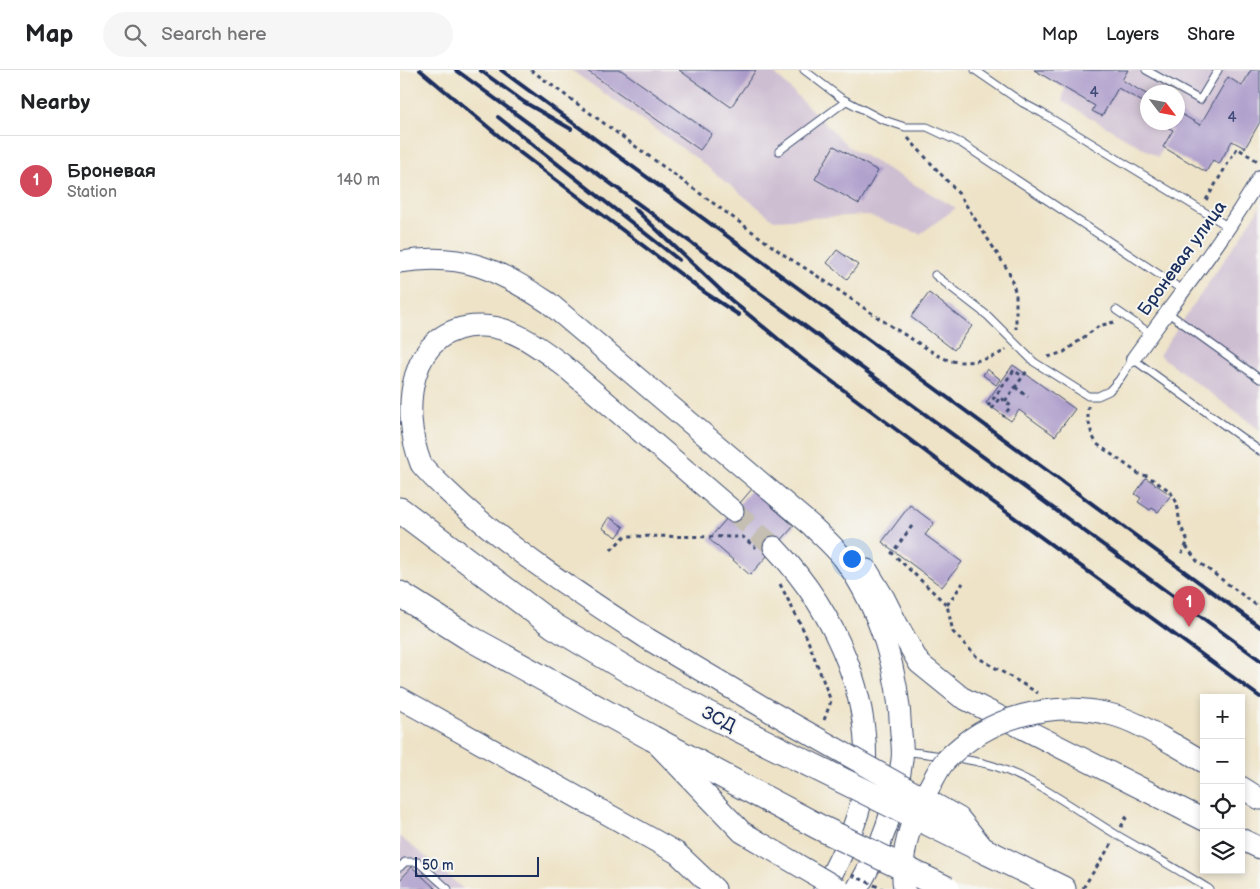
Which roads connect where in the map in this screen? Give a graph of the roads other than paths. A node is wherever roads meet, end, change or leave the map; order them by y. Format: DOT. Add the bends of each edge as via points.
graph roads {
  1 [pos="804,70"];
  2 [pos="975,70"];
  3 [pos="1146,70"];
  4 [pos="1218,70"];
  5 [pos="846,101"];
  6 [pos="779,150"];
  7 [pos="1260,177"];
  8 [pos="1229,228"];
  9 [pos="400,262"];
  10 [pos="935,275"];
  11 [pos="1184,291"];
  12 [pos="1116,310"];
  13 [pos="1167,312"];
  14 [pos="584,332"];
  15 [pos="1151,334"];
  16 [pos="1132,359"];
  17 [pos="1260,379"];
  18 [pos="1260,451"];
  19 [pos="400,510"];
  20 [pos="733,511"];
  21 [pos="766,548"];
  22 [pos="400,594"];
  23 [pos="400,698"];
  24 [pos="652,738"];
  25 [pos="902,751"];
  26 [pos="1200,760"];
  27 [pos="1245,790"];
  28 [pos="1260,799"];
  29 [pos="1200,818"];
  30 [pos="1245,841"];
  31 [pos="1260,848"];
  32 [pos="987,852"];
  33 [pos="400,867"];
  34 [pos="448,889"];
  35 [pos="715,889"];
  36 [pos="824,889"];
  37 [pos="840,889"];
  38 [pos="858,889"];
  39 [pos="904,889"];
  40 [pos="947,889"];
  41 [pos="1062,889"];
  42 [pos="1209,889"];
  1 -- 5 [label="lane"];
  2 -- 8 [label="lane" via="1023,103"];
  3 -- 4 [label="lane" via="1200,100"];
  5 -- 6 [label="lane"];
  5 -- 11 [label="lane" via="881,120 905,127 927,127 960,144"];
  7 -- 8 [label="street, Броневая улица"];
  8 -- 11 [label="street, Броневая улица"];
  9 -- 14 [label="main road" via="444,258 479,265 517,282"];
  10 -- 16 [label="lane" via="988,316 1034,362 1088,396 1109,391"];
  11 -- 13 [label="street, Броневая улица"];
  12 -- 15 [label="lane"];
  13 -- 15 [label="street, Броневая улица"];
  13 -- 17 [label="lane"];
  14 -- 25 [label="main road" via="812,526 843,558 866,594 895,675"];
  14 -- 29 [label="main road" via="722,437 839,536 870,574 920,663 938,680 961,697"];
  15 -- 16 [label="street, Броневая улица"];
  16 -- 18 [label="lane"];
  19 -- 32 [label="highway, ЗСД, bridge" via="554,626 631,672 704,712"];
  20 -- 32 [label="main road, bridge" via="563,365 538,347 499,328 459,328 438,337 420,353 407,376 402,404 406,435 421,463 478,519 648,639 959,818"];
  21 -- 36 [label="main road" via="793,567 841,646 851,667 864,729 866,766 862,800 850,835"];
  22 -- 24 [label="highway" via="468,637"];
  23 -- 35 [label="main road" via="677,853"];
  24 -- 37 [label="main road, bridge" via="742,832"];
  24 -- 40 [label="highway, bridge" via="819,827"];
  25 -- 38 [label="main road" via="890,817"];
  25 -- 42 [label="lane" via="994,766 1054,795"];
  26 -- 39 [label="main road, bridge" via="1141,726 1114,715 1063,709 1024,714 1000,723 975,736 944,762 917,806 905,845"];
  27 -- 28 [label="main road"];
  30 -- 31 [label="main road"];
  32 -- 41 [label="highway, ЗСД"];
  33 -- 34 [label="lane" via="405,862 418,862"];
}
